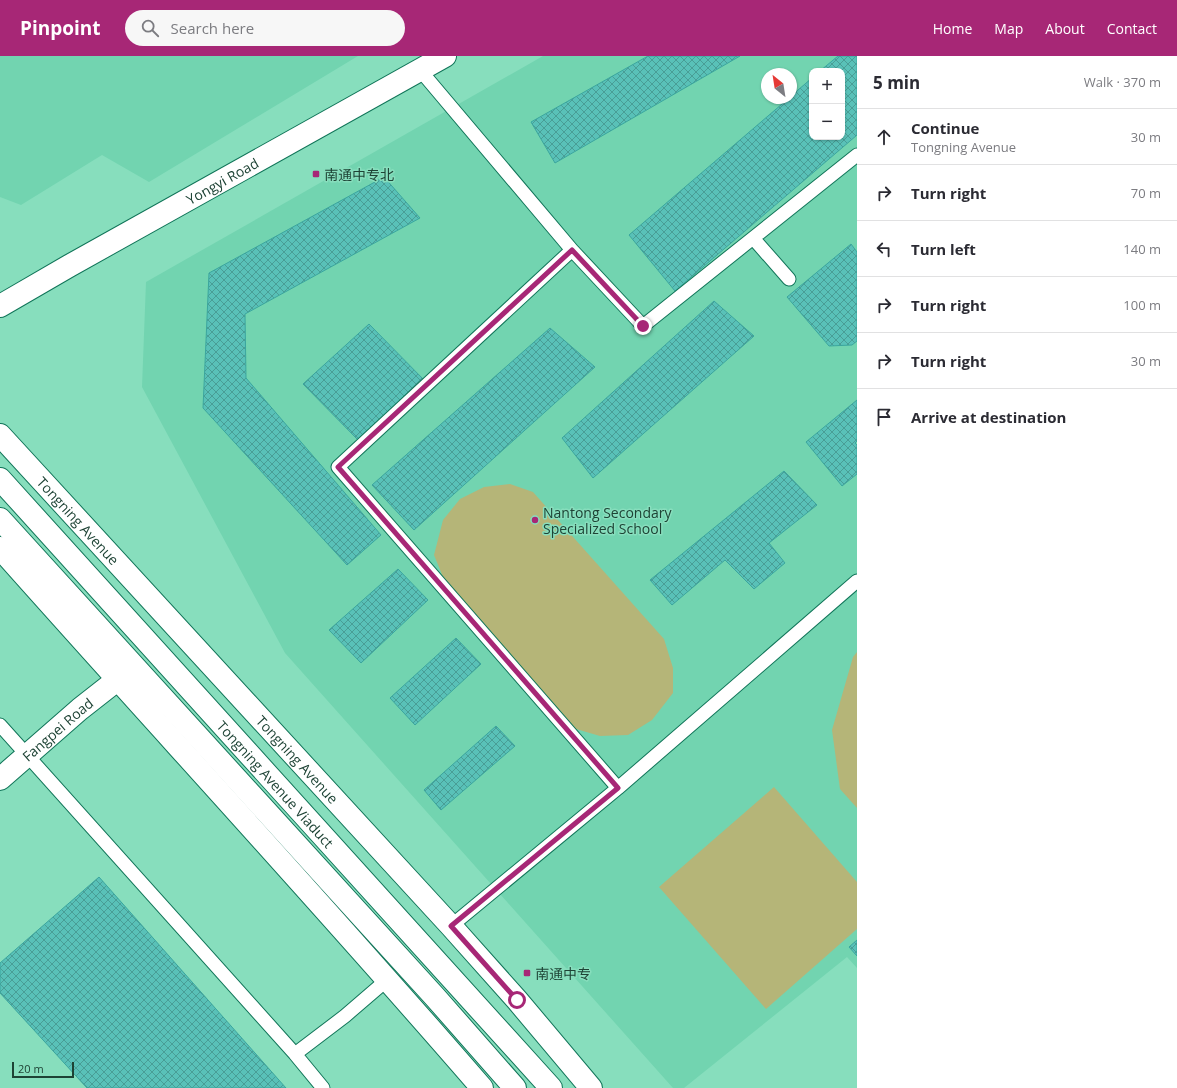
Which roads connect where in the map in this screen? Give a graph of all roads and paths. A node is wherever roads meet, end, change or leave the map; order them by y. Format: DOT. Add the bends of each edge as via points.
graph roads {
  1 [pos="445,56"];
  2 [pos="420,70"];
  3 [pos="857,155"];
  4 [pos="753,238"];
  5 [pos="572,250"];
  6 [pos="788,279"];
  7 [pos="0,306"];
  8 [pos="0,435"];
  9 [pos="0,479"];
  10 [pos="0,519"];
  11 [pos="0,548"];
  12 [pos="857,581"];
  13 [pos="117,680"];
  14 [pos="0,724"];
  15 [pos="27,756"];
  16 [pos="0,780"];
  17 [pos="618,788"];
  18 [pos="451,926"];
  19 [pos="388,980"];
  20 [pos="435,997"];
  21 [pos="499,1029"];
  22 [pos="295,1054"];
  23 [pos="323,1088"];
  24 [pos="482,1088"];
  25 [pos="501,1088"];
  26 [pos="515,1088"];
  27 [pos="551,1088"];
  28 [pos="562,1088"];
  29 [pos="591,1088"];
  1 -- 2 [label="main road, Yongyi Road"];
  2 -- 5 [label="lane"];
  2 -- 7 [label="main road, Yongyi Road"];
  3 -- 4 [label="lane"];
  4 -- 5 [label="lane" via="643,326"];
  4 -- 6 [label="lane"];
  5 -- 17 [label="lane" via="338,467"];
  8 -- 18 [label="main road, Tongning Avenue"];
  9 -- 21 [label="main road, Tongning Avenue Viaduct"];
  10 -- 20 [label="main road, Tongning Avenue Viaduct"];
  11 -- 13 [label="main road"];
  12 -- 17 [label="lane"];
  13 -- 15 [label="main road, Fangpei Road"];
  13 -- 19 [label="main road"];
  14 -- 15 [label="lane"];
  15 -- 16 [label="main road, Fangpei Road"];
  15 -- 22 [label="lane"];
  17 -- 18 [label="lane"];
  18 -- 29 [label="main road, Tongning Avenue"];
  19 -- 22 [label="lane"];
  19 -- 24 [label="main road"];
  20 -- 25 [label="main road"];
  20 -- 26 [label="main road, Tongning Avenue Viaduct"];
  21 -- 27 [label="main road, Tongning Avenue Viaduct"];
  21 -- 28 [label="main road"];
  22 -- 23 [label="lane"];
}
